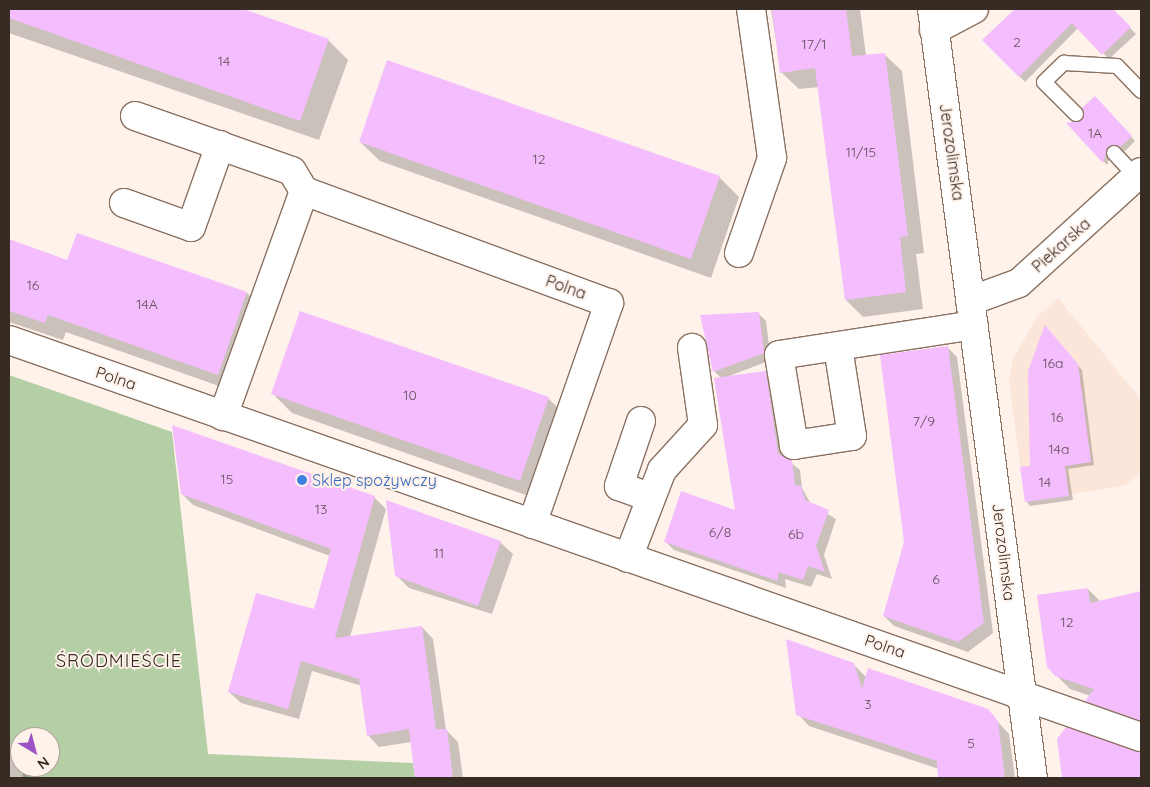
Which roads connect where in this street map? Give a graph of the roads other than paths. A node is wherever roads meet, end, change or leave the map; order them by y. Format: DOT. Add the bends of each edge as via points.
graph roads {
  1 [pos="751,9"];
  2 [pos="974,9"];
  3 [pos="933,19"];
  4 [pos="1141,91"];
  5 [pos="1076,114"];
  6 [pos="136,116"];
  7 [pos="220,145"];
  8 [pos="1114,154"];
  9 [pos="1138,174"];
  10 [pos="304,191"];
  11 [pos="124,203"];
  12 [pos="739,253"];
  13 [pos="972,313"];
  14 [pos="9,340"];
  15 [pos="838,347"];
  16 [pos="692,348"];
  17 [pos="223,416"];
  18 [pos="641,421"];
  19 [pos="650,497"];
  20 [pos="532,524"];
  21 [pos="628,558"];
  22 [pos="1022,695"];
  23 [pos="1141,737"];
  24 [pos="1033,778"];
  1 -- 12 [label="street" via="772,158"];
  2 -- 3 [label="street"];
  3 -- 13 [label="street, Jerozolimska"];
  4 -- 5 [label="lane" via="1117,66 1064,63 1044,82"];
  6 -- 7 [label="street"];
  7 -- 10 [label="street" via="292,171"];
  7 -- 11 [label="street" via="191,227"];
  8 -- 9 [label="lane"];
  9 -- 13 [label="street, Piekarska" via="1020,283"];
  10 -- 17 [label="street"];
  10 -- 20 [label="street, Polna" via="609,303"];
  13 -- 15 [label="street"];
  13 -- 22 [label="street, Jerozolimska"];
  14 -- 17 [label="street, Polna"];
  16 -- 19 [label="street" via="703,426 662,470"];
  17 -- 20 [label="street, Polna"];
  18 -- 19 [label="street" via="619,486"];
  19 -- 21 [label="street"];
  20 -- 21 [label="street, Polna"];
  21 -- 22 [label="street, Polna"];
  22 -- 23 [label="street, Polna"];
  22 -- 24 [label="street, Jerozolimska"];
}
